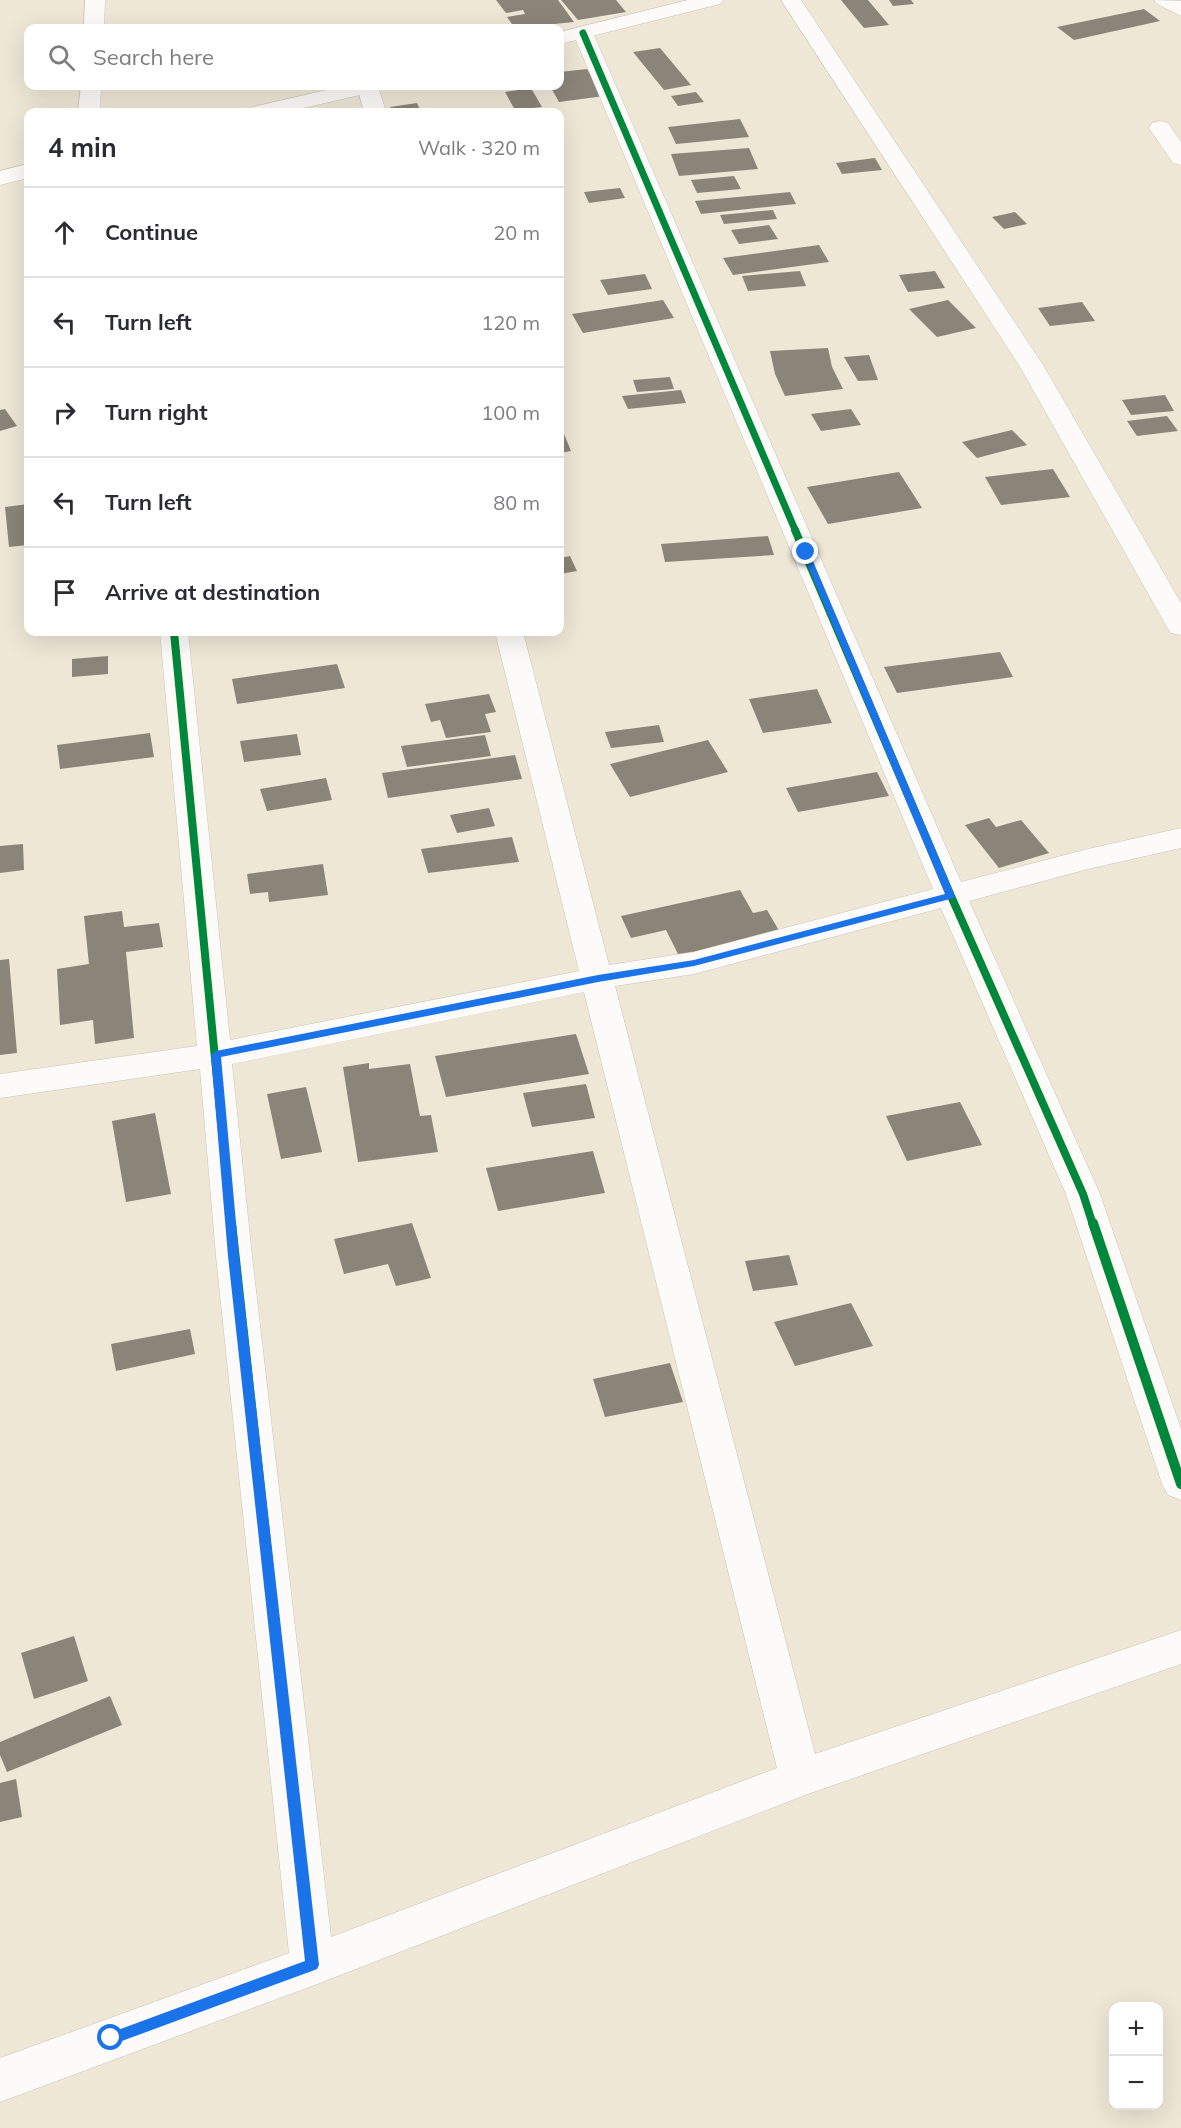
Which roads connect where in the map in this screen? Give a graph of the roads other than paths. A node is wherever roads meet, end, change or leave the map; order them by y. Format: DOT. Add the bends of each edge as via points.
graph roads {
  1 [pos="95,0"];
  2 [pos="713,0"];
  3 [pos="791,0"];
  4 [pos="1164,0"];
  5 [pos="1181,10"];
  6 [pos="94,24"];
  7 [pos="571,35"];
  8 [pos="91,90"];
  9 [pos="352,90"];
  10 [pos="370,90"];
  11 [pos="89,108"];
  12 [pos="278,108"];
  13 [pos="374,108"];
  14 [pos="1160,128"];
  15 [pos="1181,158"];
  16 [pos="24,172"];
  17 [pos="0,178"];
  18 [pos="1181,627"];
  19 [pos="174,636"];
  20 [pos="509,636"];
  21 [pos="1181,837"];
  22 [pos="951,896"];
  23 [pos="598,978"];
  24 [pos="216,1055"];
  25 [pos="0,1086"];
  26 [pos="1181,1484"];
  27 [pos="1181,1647"];
  28 [pos="800,1778"];
  29 [pos="312,1965"];
  30 [pos="0,2080"];
  1 -- 6 [label="street"];
  2 -- 7 [label="street"];
  3 -- 18 [label="street" via="1031,365"];
  4 -- 5 [label="street"];
  7 -- 22 [label="street"];
  8 -- 11 [label="street"];
  9 -- 12 [label="street"];
  10 -- 13 [label="street"];
  14 -- 15 [label="street"];
  16 -- 17 [label="street"];
  19 -- 24 [label="street"];
  20 -- 23 [label="street"];
  21 -- 22 [label="street"];
  22 -- 23 [label="street" via="694,963"];
  22 -- 26 [label="street" via="1083,1194"];
  23 -- 24 [label="street"];
  23 -- 28 [label="street"];
  24 -- 25 [label="street"];
  24 -- 29 [label="street" via="234,1256"];
  27 -- 28 [label="street"];
  28 -- 29 [label="street"];
  29 -- 30 [label="street"];
}
